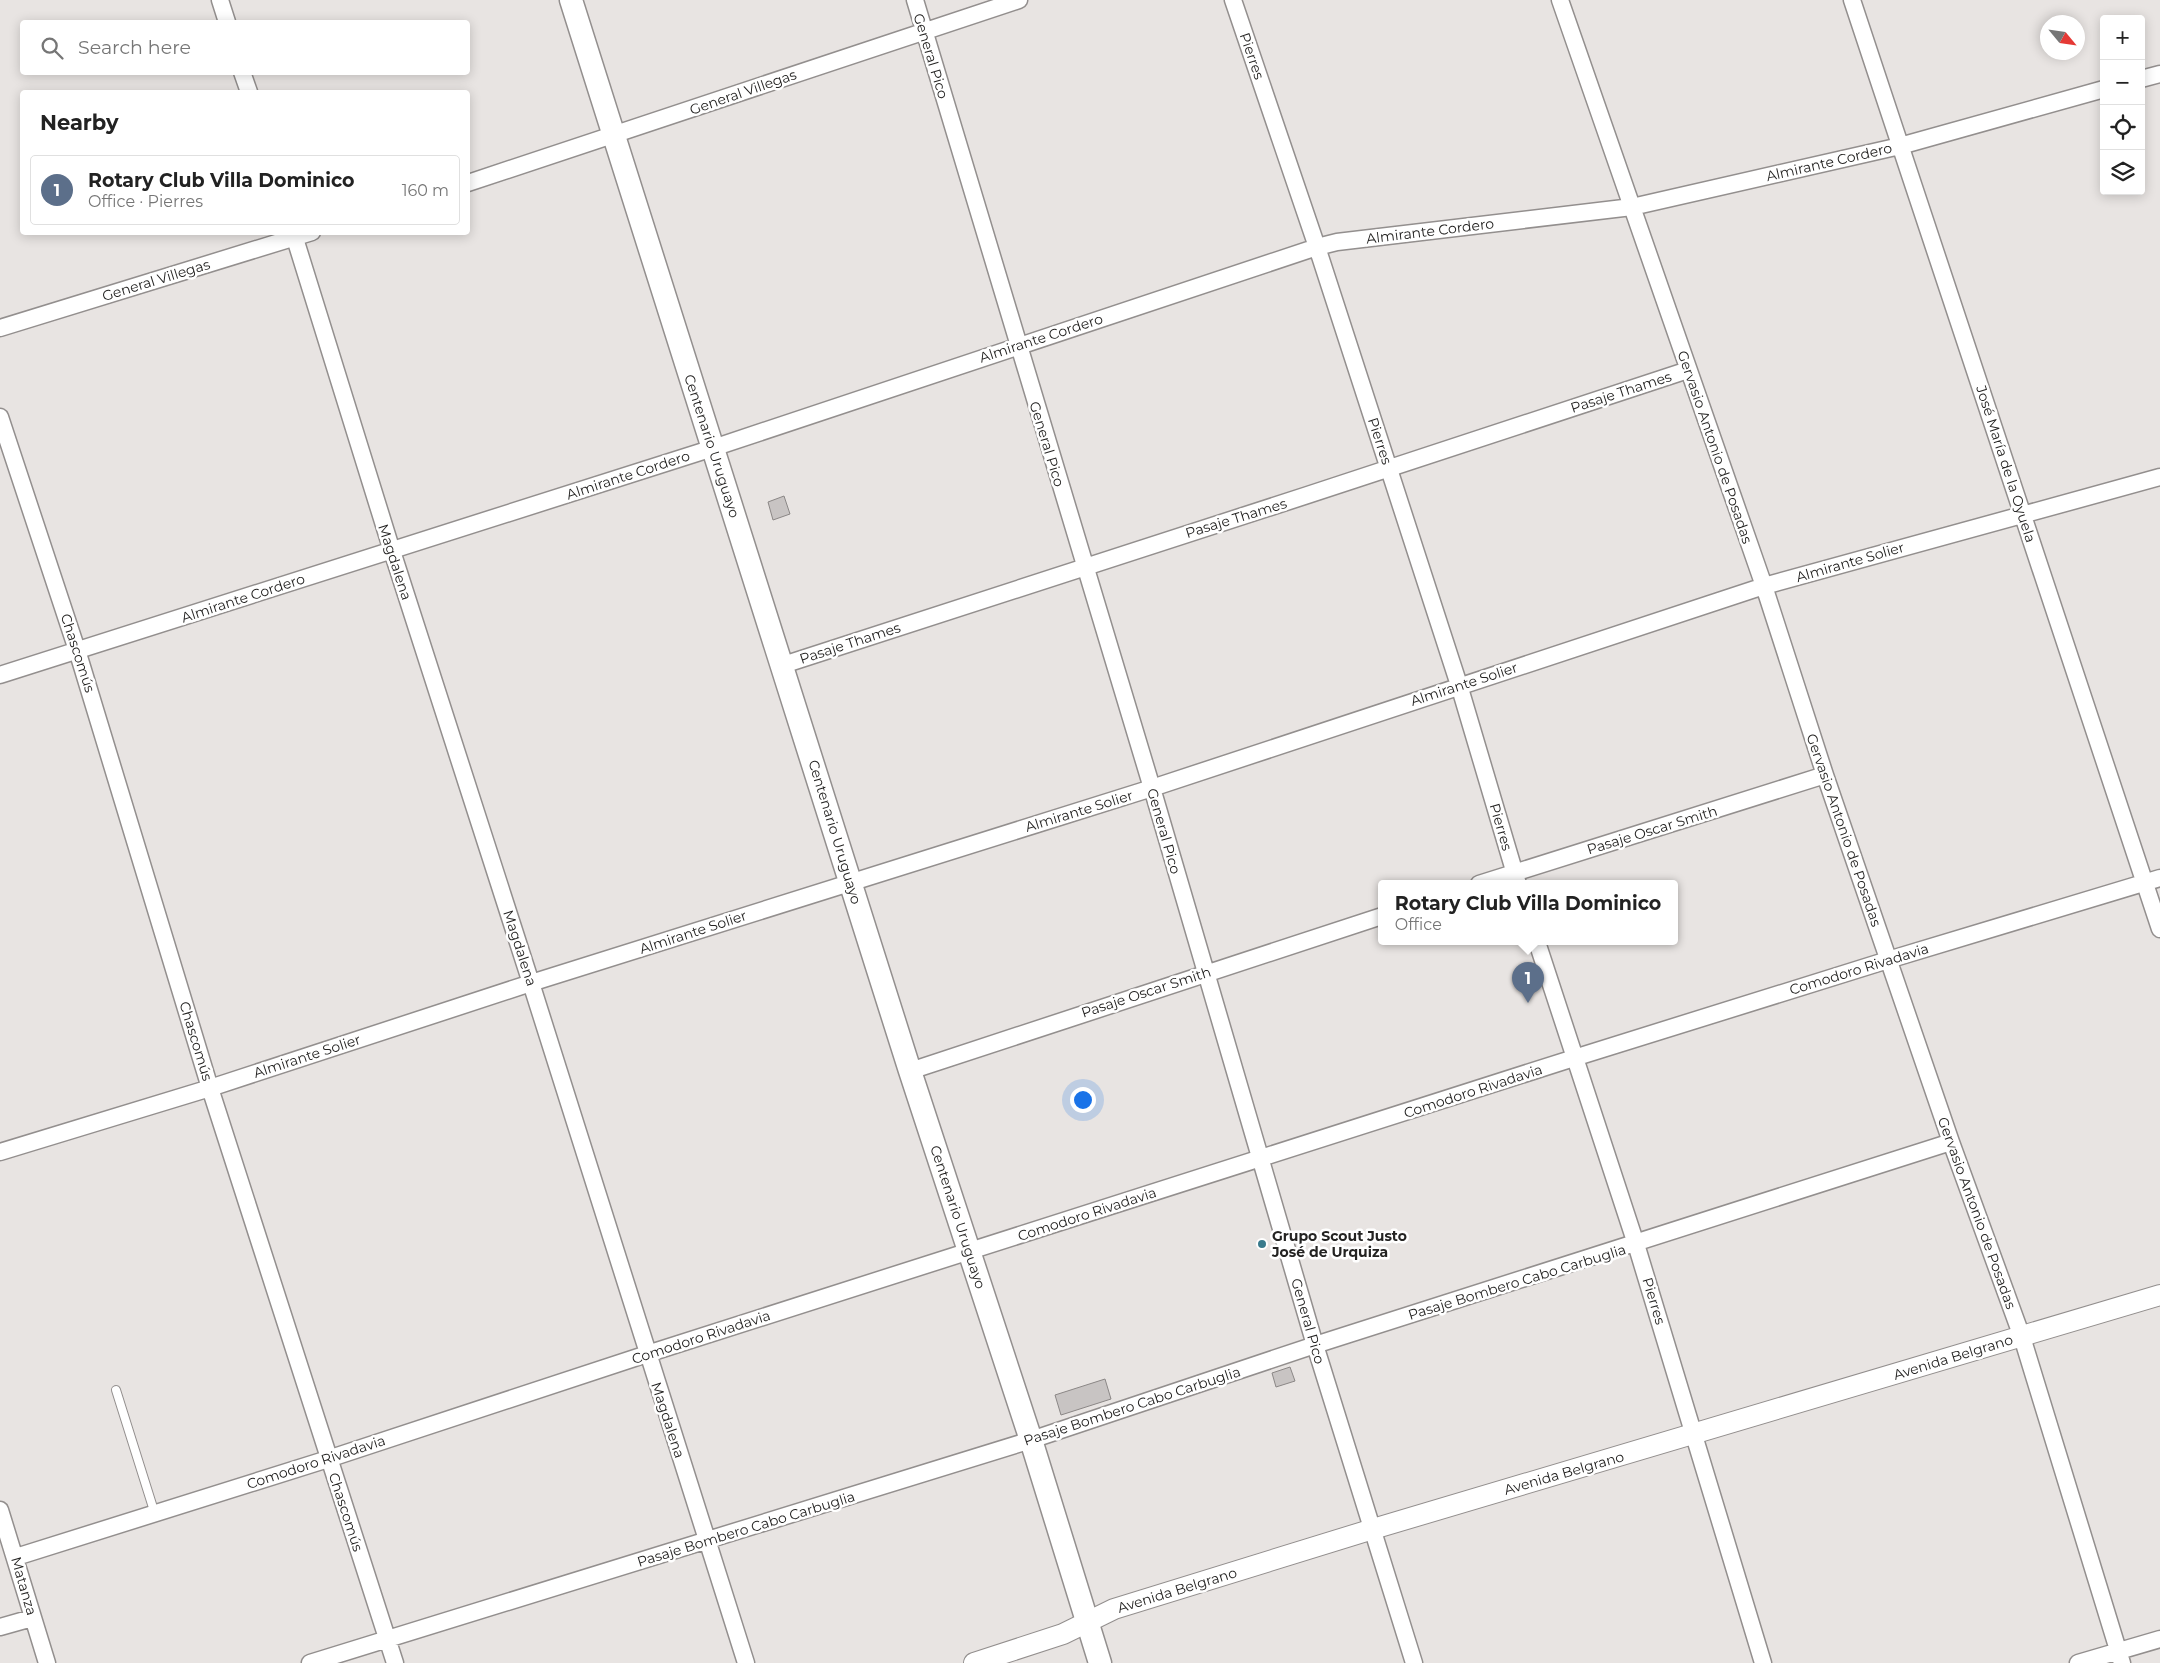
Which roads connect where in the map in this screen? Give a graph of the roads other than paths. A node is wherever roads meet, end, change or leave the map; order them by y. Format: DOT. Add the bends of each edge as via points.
graph roads {
  1 [pos="220,0"];
  2 [pos="571,0"];
  3 [pos="915,0"];
  4 [pos="1018,0"];
  5 [pos="1233,0"];
  6 [pos="1560,0"];
  7 [pos="1852,0"];
  8 [pos="226,20"];
  9 [pos="924,30"];
  10 [pos="2160,74"];
  11 [pos="243,75"];
  12 [pos="2145,78"];
  13 [pos="248,90"];
  14 [pos="2100,90"];
  15 [pos="614,136"];
  16 [pos="1900,146"];
  17 [pos="470,182"];
  18 [pos="1632,207"];
  19 [pos="294,235"];
  20 [pos="1317,247"];
  21 [pos="0,328"];
  22 [pos="1017,346"];
  23 [pos="1688,370"];
  24 [pos="0,418"];
  25 [pos="712,448"];
  26 [pos="1390,470"];
  27 [pos="2160,477"];
  28 [pos="2023,514"];
  29 [pos="392,551"];
  30 [pos="1084,566"];
  31 [pos="1764,586"];
  32 [pos="77,650"];
  33 [pos="783,665"];
  34 [pos="0,675"];
  35 [pos="1459,685"];
  36 [pos="1824,775"];
  37 [pos="1152,788"];
  38 [pos="1516,879"];
  39 [pos="2152,880"];
  40 [pos="850,882"];
  41 [pos="1378,917"];
  42 [pos="2160,929"];
  43 [pos="1538,945"];
  44 [pos="1888,960"];
  45 [pos="1206,972"];
  46 [pos="531,983"];
  47 [pos="1574,1058"];
  48 [pos="910,1071"];
  49 [pos="210,1088"];
  50 [pos="1951,1142"];
  51 [pos="0,1152"];
  52 [pos="1261,1158"];
  53 [pos="1636,1244"];
  54 [pos="968,1251"];
  55 [pos="2160,1295"];
  56 [pos="2022,1337"];
  57 [pos="1315,1345"];
  58 [pos="647,1354"];
  59 [pos="116,1390"];
  60 [pos="1694,1434"];
  61 [pos="1031,1440"];
  62 [pos="328,1459"];
  63 [pos="0,1510"];
  64 [pos="156,1514"];
  65 [pos="1373,1529"];
  66 [pos="706,1542"];
  67 [pos="16,1557"];
  68 [pos="32,1618"];
  69 [pos="1087,1622"];
  70 [pos="0,1627"];
  71 [pos="387,1638"];
  72 [pos="2160,1639"];
  73 [pos="2120,1657"];
  74 [pos="47,1663"];
  75 [pos="310,1663"];
  76 [pos="395,1663"];
  77 [pos="746,1663"];
  78 [pos="974,1663"];
  79 [pos="1100,1663"];
  80 [pos="1414,1663"];
  81 [pos="1763,1663"];
  82 [pos="2078,1663"];
  1 -- 8 [label="street"];
  2 -- 15 [label="main road, Centenario Uruguayo"];
  3 -- 9 [label="street, General Pico"];
  4 -- 9 [label="street, General Villegas"];
  5 -- 20 [label="street, Pierres"];
  6 -- 18 [label="street, Gervasio Antonio de Posadas"];
  7 -- 16 [label="street, José María de la Oyuela"];
  9 -- 15 [label="street, General Villegas"];
  9 -- 22 [label="street, General Pico"];
  10 -- 12 [label="street"];
  11 -- 13 [label="street"];
  14 -- 16 [label="street, Almirante Cordero"];
  15 -- 17 [label="street, General Villegas"];
  15 -- 25 [label="main road, Centenario Uruguayo"];
  16 -- 18 [label="street, Almirante Cordero"];
  16 -- 28 [label="street, José María de la Oyuela"];
  18 -- 20 [label="street, Almirante Cordero"];
  18 -- 23 [label="street, Gervasio Antonio de Posadas"];
  19 -- 21 [label="street, General Villegas"];
  19 -- 29 [label="street, Magdalena"];
  20 -- 22 [label="street, Almirante Cordero"];
  20 -- 26 [label="street, Pierres"];
  22 -- 25 [label="street, Almirante Cordero"];
  22 -- 30 [label="street, General Pico"];
  23 -- 26 [label="street, Pasaje Thames"];
  23 -- 31 [label="street, Gervasio Antonio de Posadas"];
  24 -- 32 [label="street, Chascomús"];
  25 -- 29 [label="street, Almirante Cordero"];
  25 -- 33 [label="main road, Centenario Uruguayo"];
  26 -- 30 [label="street, Pasaje Thames"];
  26 -- 35 [label="street, Pierres"];
  27 -- 28 [label="street, Almirante Solier"];
  28 -- 31 [label="street, Almirante Solier"];
  28 -- 39 [label="street, José María de la Oyuela"];
  29 -- 32 [label="street, Almirante Cordero"];
  29 -- 46 [label="street, Magdalena"];
  30 -- 33 [label="street, Pasaje Thames"];
  30 -- 37 [label="street, General Pico"];
  31 -- 35 [label="street, Almirante Solier"];
  31 -- 36 [label="street, Gervasio Antonio de Posadas"];
  32 -- 34 [label="street, Almirante Cordero"];
  32 -- 49 [label="street, Chascomús"];
  33 -- 40 [label="main road, Centenario Uruguayo"];
  35 -- 37 [label="street, Almirante Solier"];
  35 -- 38 [label="street, Pierres"];
  36 -- 38 [label="street, Pasaje Oscar Smith"];
  36 -- 44 [label="street, Gervasio Antonio de Posadas"];
  37 -- 40 [label="street, Almirante Solier"];
  37 -- 45 [label="street, General Pico"];
  39 -- 42 [label="street, José María de la Oyuela"];
  39 -- 44 [label="street, Comodoro Rivadavia"];
  40 -- 46 [label="street, Almirante Solier"];
  40 -- 48 [label="main road, Centenario Uruguayo"];
  41 -- 45 [label="street, Pasaje Oscar Smith"];
  43 -- 47 [label="street, Pierres"];
  44 -- 47 [label="street, Comodoro Rivadavia"];
  44 -- 50 [label="street, Gervasio Antonio de Posadas"];
  45 -- 48 [label="street, Pasaje Oscar Smith"];
  45 -- 52 [label="street, General Pico"];
  46 -- 49 [label="street, Almirante Solier"];
  46 -- 58 [label="street, Magdalena"];
  47 -- 52 [label="street, Comodoro Rivadavia"];
  47 -- 53 [label="street, Pierres"];
  48 -- 54 [label="main road, Centenario Uruguayo"];
  49 -- 51 [label="street, Almirante Solier"];
  49 -- 62 [label="street, Chascomús"];
  50 -- 53 [label="street, Pasaje Bombero Cabo Carbuglia"];
  50 -- 56 [label="street, Gervasio Antonio de Posadas"];
  52 -- 54 [label="street, Comodoro Rivadavia"];
  52 -- 57 [label="street, General Pico"];
  53 -- 57 [label="street, Pasaje Bombero Cabo Carbuglia"];
  53 -- 60 [label="street, Pierres"];
  54 -- 58 [label="street, Comodoro Rivadavia"];
  54 -- 61 [label="main road, Centenario Uruguayo"];
  55 -- 56 [label="street, Avenida Belgrano"];
  56 -- 60 [label="street, Avenida Belgrano"];
  56 -- 73 [label="street, Gervasio Antonio de Posadas"];
  57 -- 61 [label="street, Pasaje Bombero Cabo Carbuglia"];
  57 -- 65 [label="street, General Pico"];
  58 -- 62 [label="street, Comodoro Rivadavia"];
  58 -- 66 [label="street, Magdalena"];
  59 -- 64 [label="lane"];
  60 -- 65 [label="street, Avenida Belgrano"];
  60 -- 81 [label="street, Pierres"];
  61 -- 66 [label="street, Pasaje Bombero Cabo Carbuglia"];
  61 -- 69 [label="main road, Centenario Uruguayo"];
  62 -- 64 [label="street, Comodoro Rivadavia"];
  62 -- 71 [label="street, Chascomús"];
  63 -- 67 [label="street, Matanza"];
  64 -- 67 [label="street, Comodoro Rivadavia"];
  65 -- 69 [label="street, Avenida Belgrano" via="1114,1609"];
  65 -- 80 [label="street, General Pico"];
  66 -- 71 [label="street, Pasaje Bombero Cabo Carbuglia"];
  66 -- 77 [label="street, Magdalena"];
  67 -- 68 [label="street, Matanza"];
  68 -- 70 [label="street"];
  68 -- 74 [label="street, Matanza"];
  69 -- 78 [label="street, Avenida Belgrano" via="1063,1634"];
  69 -- 79 [label="main road, Centenario Uruguayo"];
  71 -- 75 [label="street, Pasaje Bombero Cabo Carbuglia"];
  71 -- 76 [label="street, Chascomús"];
  72 -- 73 [label="street"];
  73 -- 82 [label="street"];
}
